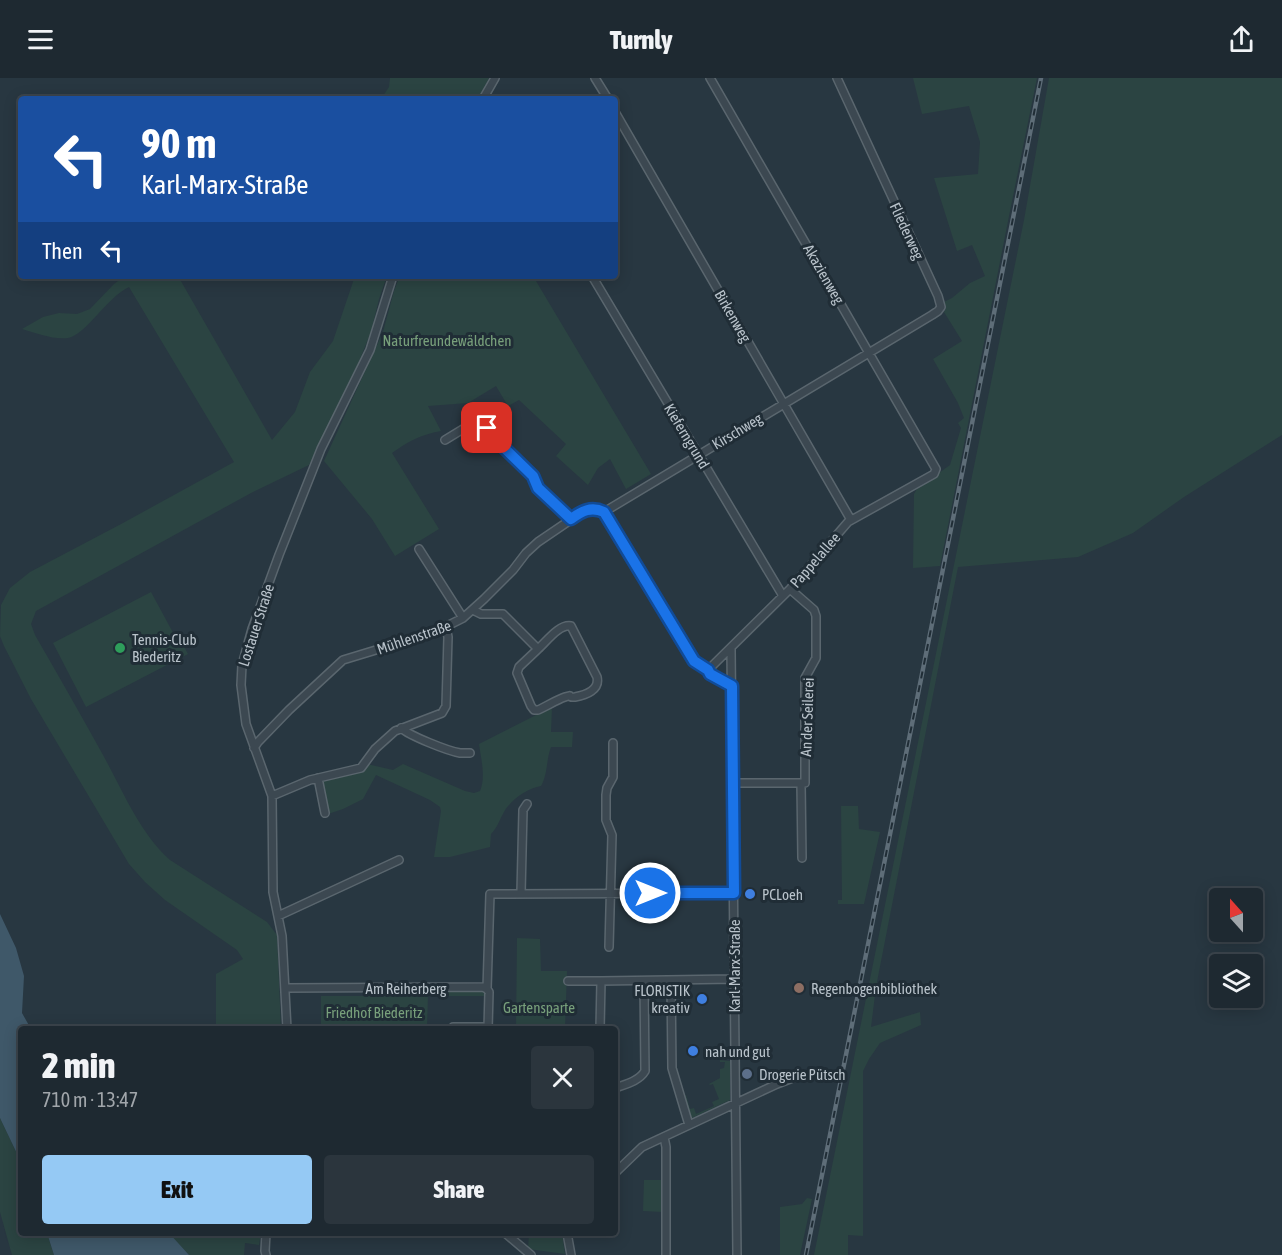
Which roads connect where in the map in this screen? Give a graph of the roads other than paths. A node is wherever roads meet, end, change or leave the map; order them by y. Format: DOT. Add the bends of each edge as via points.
graph roads {
  1 [pos="495,78"];
  2 [pos="595,78"];
  3 [pos="710,78"];
  4 [pos="837,78"];
  5 [pos="485,96"];
  6 [pos="606,96"];
  7 [pos="618,117"];
  8 [pos="392,279"];
  9 [pos="594,279"];
  10 [pos="869,351"];
  11 [pos="783,403"];
  12 [pos="475,407"];
  13 [pos="481,418"];
  14 [pos="445,440"];
  15 [pos="698,454"];
  16 [pos="936,470"];
  17 [pos="604,512"];
  18 [pos="571,519"];
  19 [pos="851,520"];
  20 [pos="419,549"];
  21 [pos="790,589"];
  22 [pos="783,596"];
  23 [pos="473,610"];
  24 [pos="463,618"];
  25 [pos="446,627"];
  26 [pos="731,648"];
  27 [pos="538,649"];
  28 [pos="708,670"];
  29 [pos="732,686"];
  30 [pos="401,728"];
  31 [pos="613,743"];
  32 [pos="254,748"];
  33 [pos="470,753"];
  34 [pos="318,778"];
  35 [pos="733,783"];
  36 [pos="801,783"];
  37 [pos="272,796"];
  38 [pos="527,804"];
  39 [pos="325,813"];
  40 [pos="802,858"];
  41 [pos="399,860"];
  42 [pos="610,893"];
  43 [pos="734,893"];
  44 [pos="521,894"];
  45 [pos="278,916"];
  46 [pos="609,947"];
  47 [pos="734,979"];
  48 [pos="671,980"];
  49 [pos="568,981"];
  50 [pos="601,981"];
  51 [pos="644,981"];
  52 [pos="285,988"];
  53 [pos="487,989"];
  54 [pos="287,1026"];
  55 [pos="488,1026"];
  56 [pos="600,1026"];
  57 [pos="795,1077"];
  58 [pos="618,1087"];
  59 [pos="735,1103"];
  60 [pos="690,1125"];
  61 [pos="664,1137"];
  62 [pos="618,1170"];
  63 [pos="266,1236"];
  64 [pos="509,1236"];
  65 [pos="568,1236"];
  66 [pos="266,1255"];
  67 [pos="531,1255"];
  68 [pos="571,1255"];
  69 [pos="666,1255"];
  70 [pos="737,1255"];
  1 -- 5 [label="street"];
  2 -- 6 [label="street"];
  3 -- 10 [label="street, Akazienweg"];
  4 -- 10 [label="street, Fliederweg" via="941,307"];
  7 -- 11 [label="street, Birkenweg"];
  8 -- 32 [label="street, Lostauer Straße" via="370,350 315,464 244,654 241,685"];
  9 -- 15 [label="street, Kieferngrund"];
  10 -- 11 [label="street, Kirschweg"];
  10 -- 16 [label="street, Akazienweg"];
  11 -- 15 [label="street, Kirschweg"];
  11 -- 19 [label="street, Birkenweg"];
  12 -- 13 [label="street"];
  13 -- 14 [label="street"];
  13 -- 18 [label="street" via="494,438 533,476 538,488"];
  15 -- 17 [label="street, Kirschweg"];
  15 -- 22 [label="street, Kieferngrund"];
  16 -- 19 [label="street, Pappelallee"];
  17 -- 18 [label="street, Mühlenstraße" via="591,508"];
  17 -- 28 [label="street" via="692,657"];
  18 -- 23 [label="street, Mühlenstraße" via="526,553"];
  19 -- 21 [label="street, Pappelallee"];
  20 -- 24 [label="street"];
  21 -- 22 [label="street, Pappelallee"];
  21 -- 36 [label="street, An der Seilerei" via="816,616 816,658 805,678 805,783"];
  22 -- 26 [label="street, Pappelallee"];
  23 -- 24 [label="street, Mühlenstraße"];
  23 -- 27 [label="street" via="503,614"];
  24 -- 25 [label="street, Mühlenstraße"];
  25 -- 30 [label="street" via="445,709 438,716"];
  25 -- 32 [label="street, Mühlenstraße" via="343,660"];
  26 -- 28 [label="street, Pappelallee"];
  26 -- 29 [label="street, Karl-Marx-Straße"];
  27 -- 27 [label="street" via="561,628 571,627 597,677 596,688 534,710 517,673"];
  28 -- 29 [label="street"];
  29 -- 35 [label="street, Karl-Marx-Straße"];
  30 -- 33 [label="street" via="451,750"];
  30 -- 34 [label="street" via="382,742 361,768"];
  31 -- 42 [label="street" via="613,777 606,795 606,820 612,835"];
  32 -- 37 [label="street, Lostauer Straße"];
  34 -- 37 [label="street"];
  34 -- 39 [label="street"];
  35 -- 36 [label="street"];
  35 -- 43 [label="street, Karl-Marx-Straße"];
  36 -- 40 [label="street, An der Seilerei"];
  37 -- 45 [label="street, Lostauer Straße" via="273,892"];
  38 -- 44 [label="street" via="523,810"];
  41 -- 45 [label="street"];
  42 -- 43 [label="street"];
  42 -- 44 [label="street"];
  42 -- 46 [label="street"];
  43 -- 47 [label="street, Karl-Marx-Straße"];
  44 -- 53 [label="street" via="490,894"];
  45 -- 52 [label="street, Lostauer Straße"];
  47 -- 48 [label="street"];
  47 -- 59 [label="street, Karl-Marx-Straße"];
  48 -- 51 [label="street"];
  48 -- 60 [label="street" via="672,1068"];
  49 -- 50 [label="street"];
  50 -- 51 [label="street"];
  50 -- 56 [label="street"];
  51 -- 58 [label="street" via="645,1071 638,1079"];
  52 -- 53 [label="street, Am Reiherberg"];
  52 -- 54 [label="street, Lostauer Straße"];
  53 -- 55 [label="street"];
  57 -- 59 [label="street"];
  59 -- 60 [label="street"];
  59 -- 70 [label="street, Karl-Marx-Straße"];
  60 -- 61 [label="street"];
  61 -- 62 [label="street" via="640,1149"];
  61 -- 69 [label="street"];
  63 -- 66 [label="street"];
  64 -- 67 [label="street"];
  65 -- 68 [label="street"];
}
